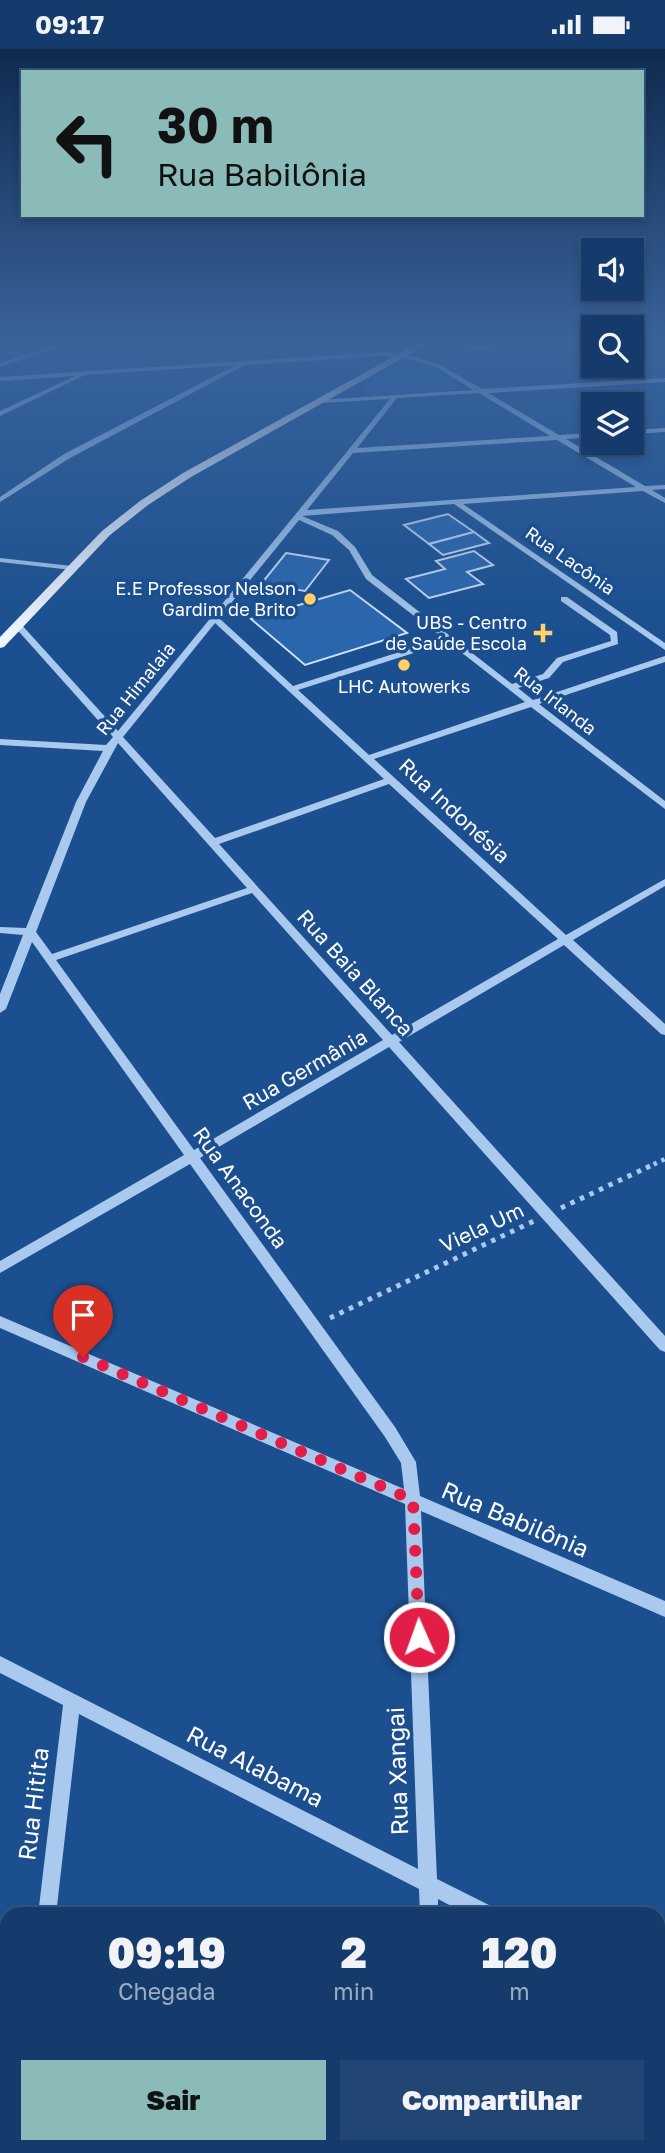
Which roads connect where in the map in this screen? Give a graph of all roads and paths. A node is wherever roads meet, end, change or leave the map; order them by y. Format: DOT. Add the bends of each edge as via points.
graph roads {
  1 [pos="99,439"];
  2 [pos="255,439"];
  3 [pos="361,439"];
  4 [pos="529,439"];
  5 [pos="566,439"];
  6 [pos="351,451"];
  7 [pos="665,487"];
  8 [pos="645,488"];
  9 [pos="0,500"];
  10 [pos="665,501"];
  11 [pos="456,502"];
  12 [pos="300,515"];
  13 [pos="0,560"];
  14 [pos="72,568"];
  15 [pos="564,599"];
  16 [pos="216,620"];
  17 [pos="9,631"];
  18 [pos="450,639"];
  19 [pos="0,644"];
  20 [pos="665,647"];
  21 [pos="665,659"];
  22 [pos="511,687"];
  23 [pos="291,689"];
  24 [pos="533,703"];
  25 [pos="0,742"];
  26 [pos="114,743"];
  27 [pos="368,758"];
  28 [pos="391,780"];
  29 [pos="665,806"];
  30 [pos="211,843"];
  31 [pos="665,883"];
  32 [pos="253,888"];
  33 [pos="0,930"];
  34 [pos="30,932"];
  35 [pos="564,939"];
  36 [pos="49,959"];
  37 [pos="0,1009"];
  38 [pos="665,1031"];
  39 [pos="392,1042"];
  40 [pos="193,1159"];
  41 [pos="665,1159"];
  42 [pos="547,1215"];
  43 [pos="0,1268"];
  44 [pos="0,1322"];
  45 [pos="313,1326"];
  46 [pos="665,1346"];
  47 [pos="413,1500"];
  48 [pos="665,1609"];
  49 [pos="0,1664"];
  50 [pos="72,1700"];
  51 [pos="428,1884"];
  52 [pos="48,1907"];
  53 [pos="429,1907"];
  54 [pos="473,1907"];
  1 -- 9 [label="street"];
  2 -- 14 [label="main road" via="144,503"];
  3 -- 6 [label="street, Rua Himalaia"];
  4 -- 6 [label="street"];
  5 -- 8 [label="street"];
  6 -- 12 [label="street, Rua Himalaia"];
  7 -- 8 [label="street"];
  8 -- 10 [label="street"];
  8 -- 11 [label="street"];
  11 -- 12 [label="street"];
  11 -- 20 [label="street, Rua Lacônia"];
  12 -- 16 [label="street, Rua Himalaia"];
  12 -- 18 [label="street, Rua Irlanda" via="335,533 352,549 369,577"];
  13 -- 14 [label="street"];
  14 -- 17 [label="main road"];
  15 -- 22 [label="street" via="614,634 615,642 560,660 545,676"];
  16 -- 23 [label="street, Rua Indonésia"];
  16 -- 26 [label="street, Rua Himalaia"];
  17 -- 19 [label="main road"];
  17 -- 26 [label="street, Rua Baia Blanca"];
  18 -- 22 [label="street, Rua Irlanda"];
  18 -- 23 [label="street"];
  21 -- 24 [label="street"];
  22 -- 24 [label="street, Rua Irlanda"];
  23 -- 27 [label="street, Rua Indonésia"];
  24 -- 27 [label="street"];
  24 -- 29 [label="street, Rua Irlanda"];
  25 -- 26 [label="street"];
  26 -- 30 [label="street, Rua Baia Blanca"];
  26 -- 34 [label="street, Rua Himalaia" via="81,802"];
  27 -- 28 [label="street, Rua Indonésia"];
  28 -- 30 [label="street"];
  28 -- 35 [label="street, Rua Indonésia"];
  30 -- 32 [label="street, Rua Baia Blanca"];
  31 -- 35 [label="street, Rua Germânia"];
  32 -- 36 [label="street"];
  32 -- 39 [label="street, Rua Baia Blanca"];
  33 -- 34 [label="street"];
  34 -- 36 [label="street, Rua Anaconda"];
  34 -- 37 [label="street, Rua Himalaia"];
  35 -- 38 [label="street, Rua Indonésia"];
  35 -- 39 [label="street, Rua Germânia"];
  36 -- 40 [label="street, Rua Anaconda"];
  39 -- 40 [label="street, Rua Germânia"];
  39 -- 42 [label="street, Rua Baia Blanca"];
  40 -- 43 [label="street, Rua Germânia"];
  40 -- 45 [label="street, Rua Anaconda"];
  41 -- 42 [label="path, Viela Um"];
  42 -- 45 [label="path, Viela Um"];
  42 -- 46 [label="street, Rua Baia Blanca"];
  44 -- 47 [label="street, Rua Babilônia"];
  45 -- 47 [label="street, Rua Anaconda" via="408,1462"];
  47 -- 48 [label="street, Rua Babilônia"];
  47 -- 51 [label="street, Rua Xangai"];
  49 -- 50 [label="street, Rua Alabama"];
  50 -- 51 [label="street, Rua Alabama"];
  50 -- 52 [label="street, Rua Hitita"];
  51 -- 53 [label="street, Rua Xangai"];
  51 -- 54 [label="street, Rua Alabama"];
}
